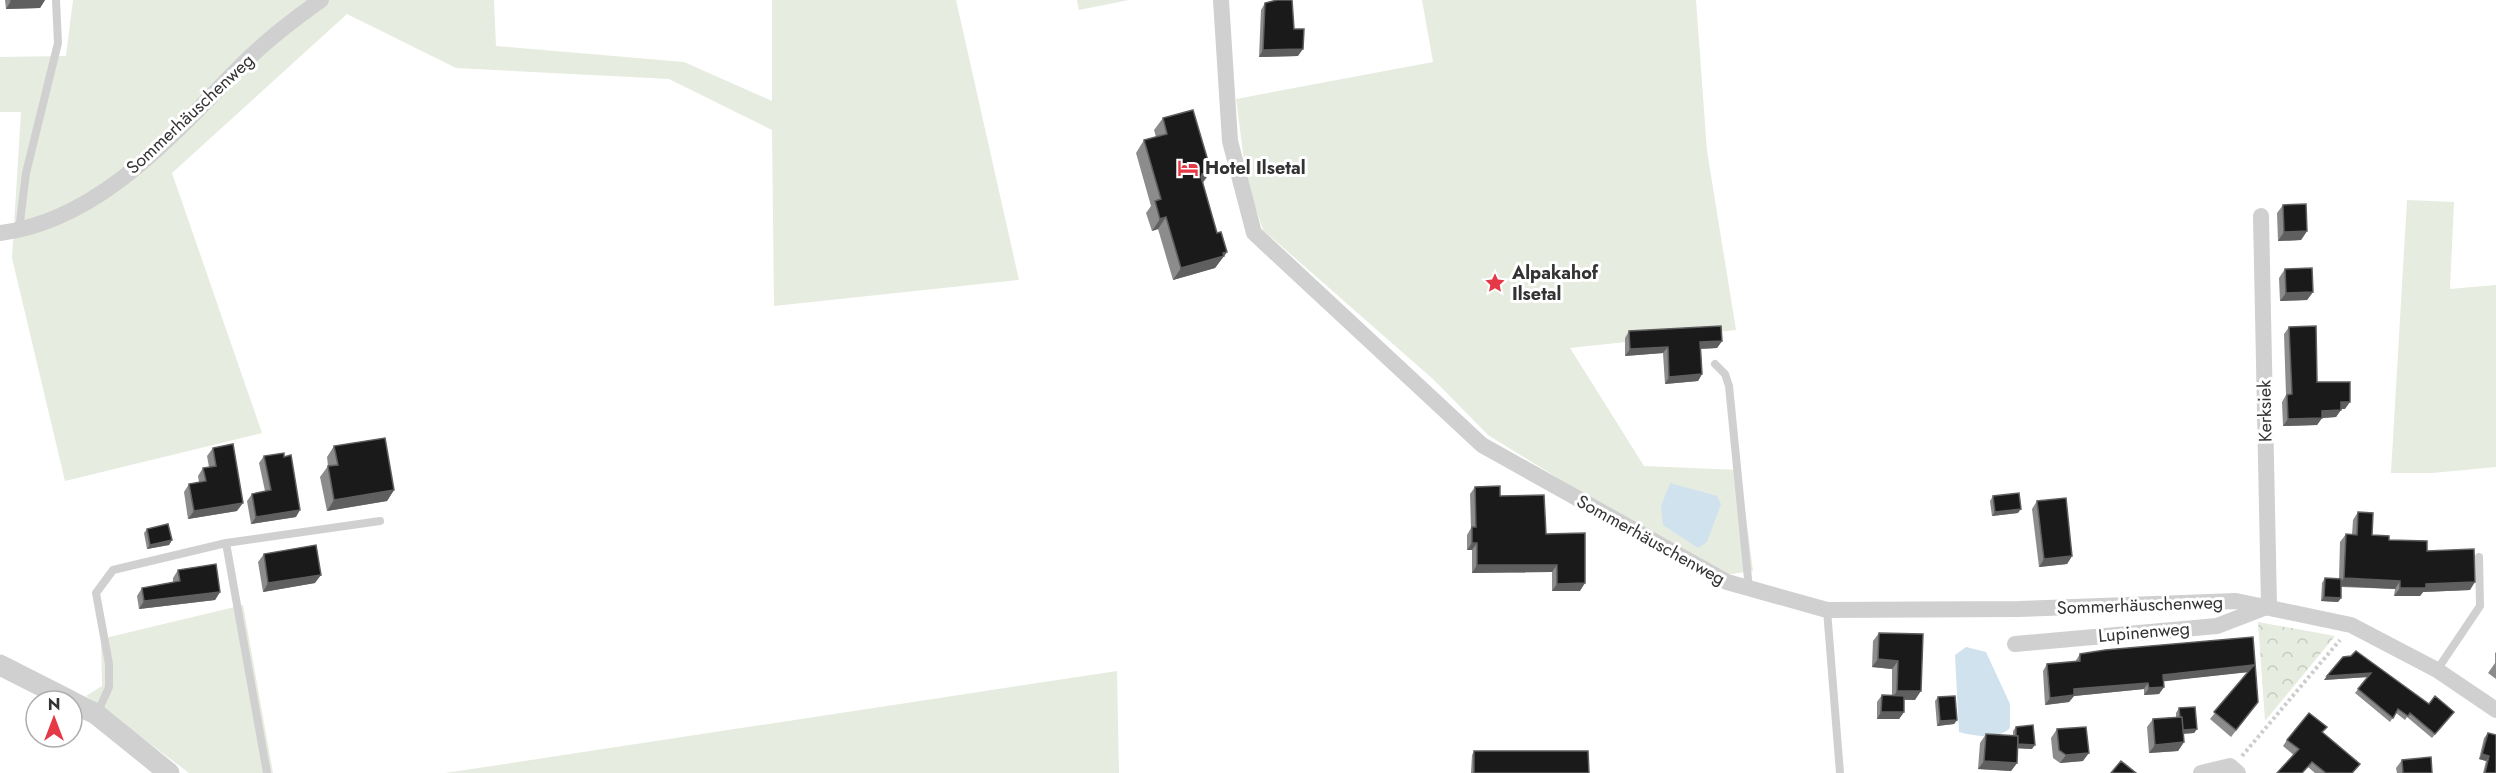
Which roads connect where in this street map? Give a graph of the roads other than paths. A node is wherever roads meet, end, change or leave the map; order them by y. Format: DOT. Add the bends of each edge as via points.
graph roads {
  1 [pos="56,0"];
  2 [pos="321,0"];
  3 [pos="1223,0"];
  4 [pos="2261,216"];
  5 [pos="19,231"];
  6 [pos="0,233"];
  7 [pos="1715,364"];
  8 [pos="380,521"];
  9 [pos="226,543"];
  10 [pos="2479,557"];
  11 [pos="1749,589"];
  12 [pos="2269,606"];
  13 [pos="1827,610"];
  14 [pos="2015,644"];
  15 [pos="0,665"];
  16 [pos="2437,670"];
  17 [pos="47,689"];
  18 [pos="84,708"];
  19 [pos="2496,710"];
  20 [pos="96,714"];
  21 [pos="2234,770"];
  22 [pos="169,773"];
  23 [pos="267,773"];
  24 [pos="1840,773"];
  25 [pos="2201,773"];
  1 -- 5 [label="lane" via="58,43 26,173"];
  2 -- 5 [label="street, Sommerhäuschenweg" via="252,56 181,129 124,177 69,211"];
  3 -- 11 [label="street, Sommerhäuschenweg" via="1230,141 1254,233 1482,445 1726,582"];
  4 -- 12 [label="street, Kerksiek"];
  5 -- 6 [label="street, Sommerhäuschenweg"];
  7 -- 11 [label="lane" via="1725,374 1729,386"];
  8 -- 9 [label="lane"];
  9 -- 20 [label="lane" via="113,570 96,593 109,687"];
  9 -- 23 [label="lane"];
  10 -- 16 [label="lane" via="2480,606"];
  11 -- 13 [label="street, Sommerhäuschenweg"];
  12 -- 13 [label="street, Sommerhäuschenweg" via="2236,601 2018,609"];
  12 -- 14 [label="street, Lupinenweg" via="2217,626"];
  12 -- 16 [label="street, Sommerhäuschenweg" via="2351,625"];
  13 -- 24 [label="lane"];
  15 -- 17 [label="street"];
  16 -- 19 [label="street, Sommerhäuschenweg"];
  18 -- 20 [label="street"];
  20 -- 22 [label="street"];
  21 -- 25 [label="street"];
}
